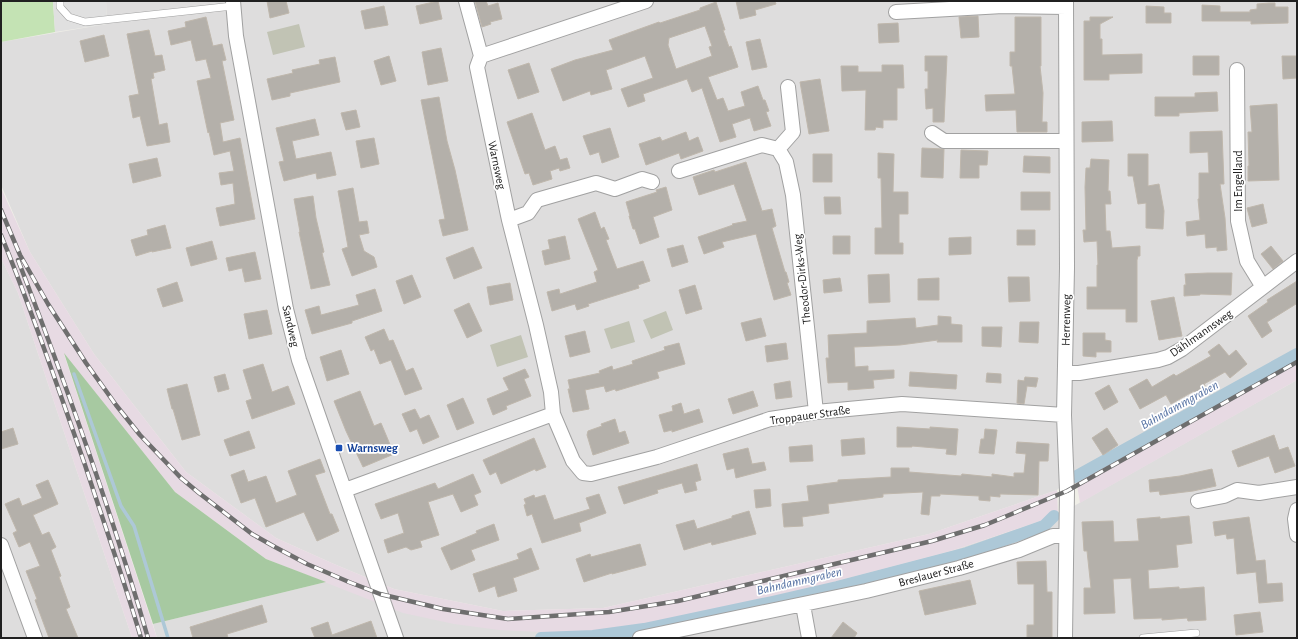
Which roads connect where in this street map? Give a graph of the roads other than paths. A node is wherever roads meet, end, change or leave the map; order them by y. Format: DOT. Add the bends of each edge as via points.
graph roads {
  1 [pos="60,1"];
  2 [pos="466,1"];
  3 [pos="646,1"];
  4 [pos="233,4"];
  5 [pos="1066,4"];
  6 [pos="613,6"];
  7 [pos="896,12"];
  8 [pos="481,56"];
  9 [pos="1237,70"];
  10 [pos="788,87"];
  11 [pos="932,134"];
  12 [pos="1066,140"];
  13 [pos="778,149"];
  14 [pos="679,171"];
  15 [pos="652,182"];
  16 [pos="509,220"];
  17 [pos="1297,261"];
  18 [pos="1264,287"];
  19 [pos="1065,373"];
  20 [pos="816,412"];
  21 [pos="553,414"];
  22 [pos="1064,414"];
  23 [pos="1297,487"];
  24 [pos="345,490"];
  25 [pos="1198,501"];
  26 [pos="1296,514"];
  27 [pos="1297,535"];
  28 [pos="1066,536"];
  29 [pos="1,545"];
  30 [pos="5,568"];
  31 [pos="803,605"];
  32 [pos="1196,633"];
  33 [pos="35,638"];
  34 [pos="396,638"];
  35 [pos="640,638"];
  36 [pos="809,638"];
  37 [pos="1065,638"];
  38 [pos="1143,638"];
  1 -- 4 [label="lane" via="60,8 69,17 85,22"];
  2 -- 8 [label="street"];
  3 -- 6 [label="street"];
  4 -- 24 [label="street, Sandweg" via="236,36 286,309 303,373"];
  5 -- 7 [label="street"];
  5 -- 12 [label="street, Herrenweg"];
  6 -- 8 [label="street"];
  8 -- 16 [label="street, Warnsweg" via="476,67"];
  9 -- 18 [label="street, Im Engelland" via="1238,221 1247,261"];
  10 -- 13 [label="street" via="793,132"];
  11 -- 12 [label="street" via="944,141"];
  12 -- 19 [label="street, Herrenweg"];
  13 -- 14 [label="street" via="762,145"];
  13 -- 20 [label="street, Theodor-Dirks-Weg" via="786,162 793,195"];
  15 -- 16 [label="street" via="642,179 615,189 596,183 537,200 528,213"];
  16 -- 21 [label="street, Warnsweg" via="536,325 551,392"];
  17 -- 18 [label="street, Dählmannsweg"];
  18 -- 19 [label="street, Dählmannsweg" via="1168,357 1079,373"];
  19 -- 22 [label="street, Herrenweg"];
  20 -- 21 [label="street, Troppauer Straße" via="770,419 655,457 591,474 583,473 573,461"];
  20 -- 22 [label="street, Troppauer Straße" via="902,404"];
  21 -- 24 [label="street"];
  22 -- 28 [label="street, Herrenweg"];
  23 -- 25 [label="street" via="1259,493 1237,490 1224,496"];
  24 -- 34 [label="street, Sandweg"];
  26 -- 27 [label="street"];
  28 -- 31 [label="street, Breslauer Straße" via="1053,536 1019,550 959,568"];
  28 -- 37 [label="street, Herrenweg"];
  29 -- 30 [label="street"];
  30 -- 33 [label="street"];
  31 -- 35 [label="street, Breslauer Straße"];
  31 -- 36 [label="street"];
  32 -- 38 [label="lane"];
}
